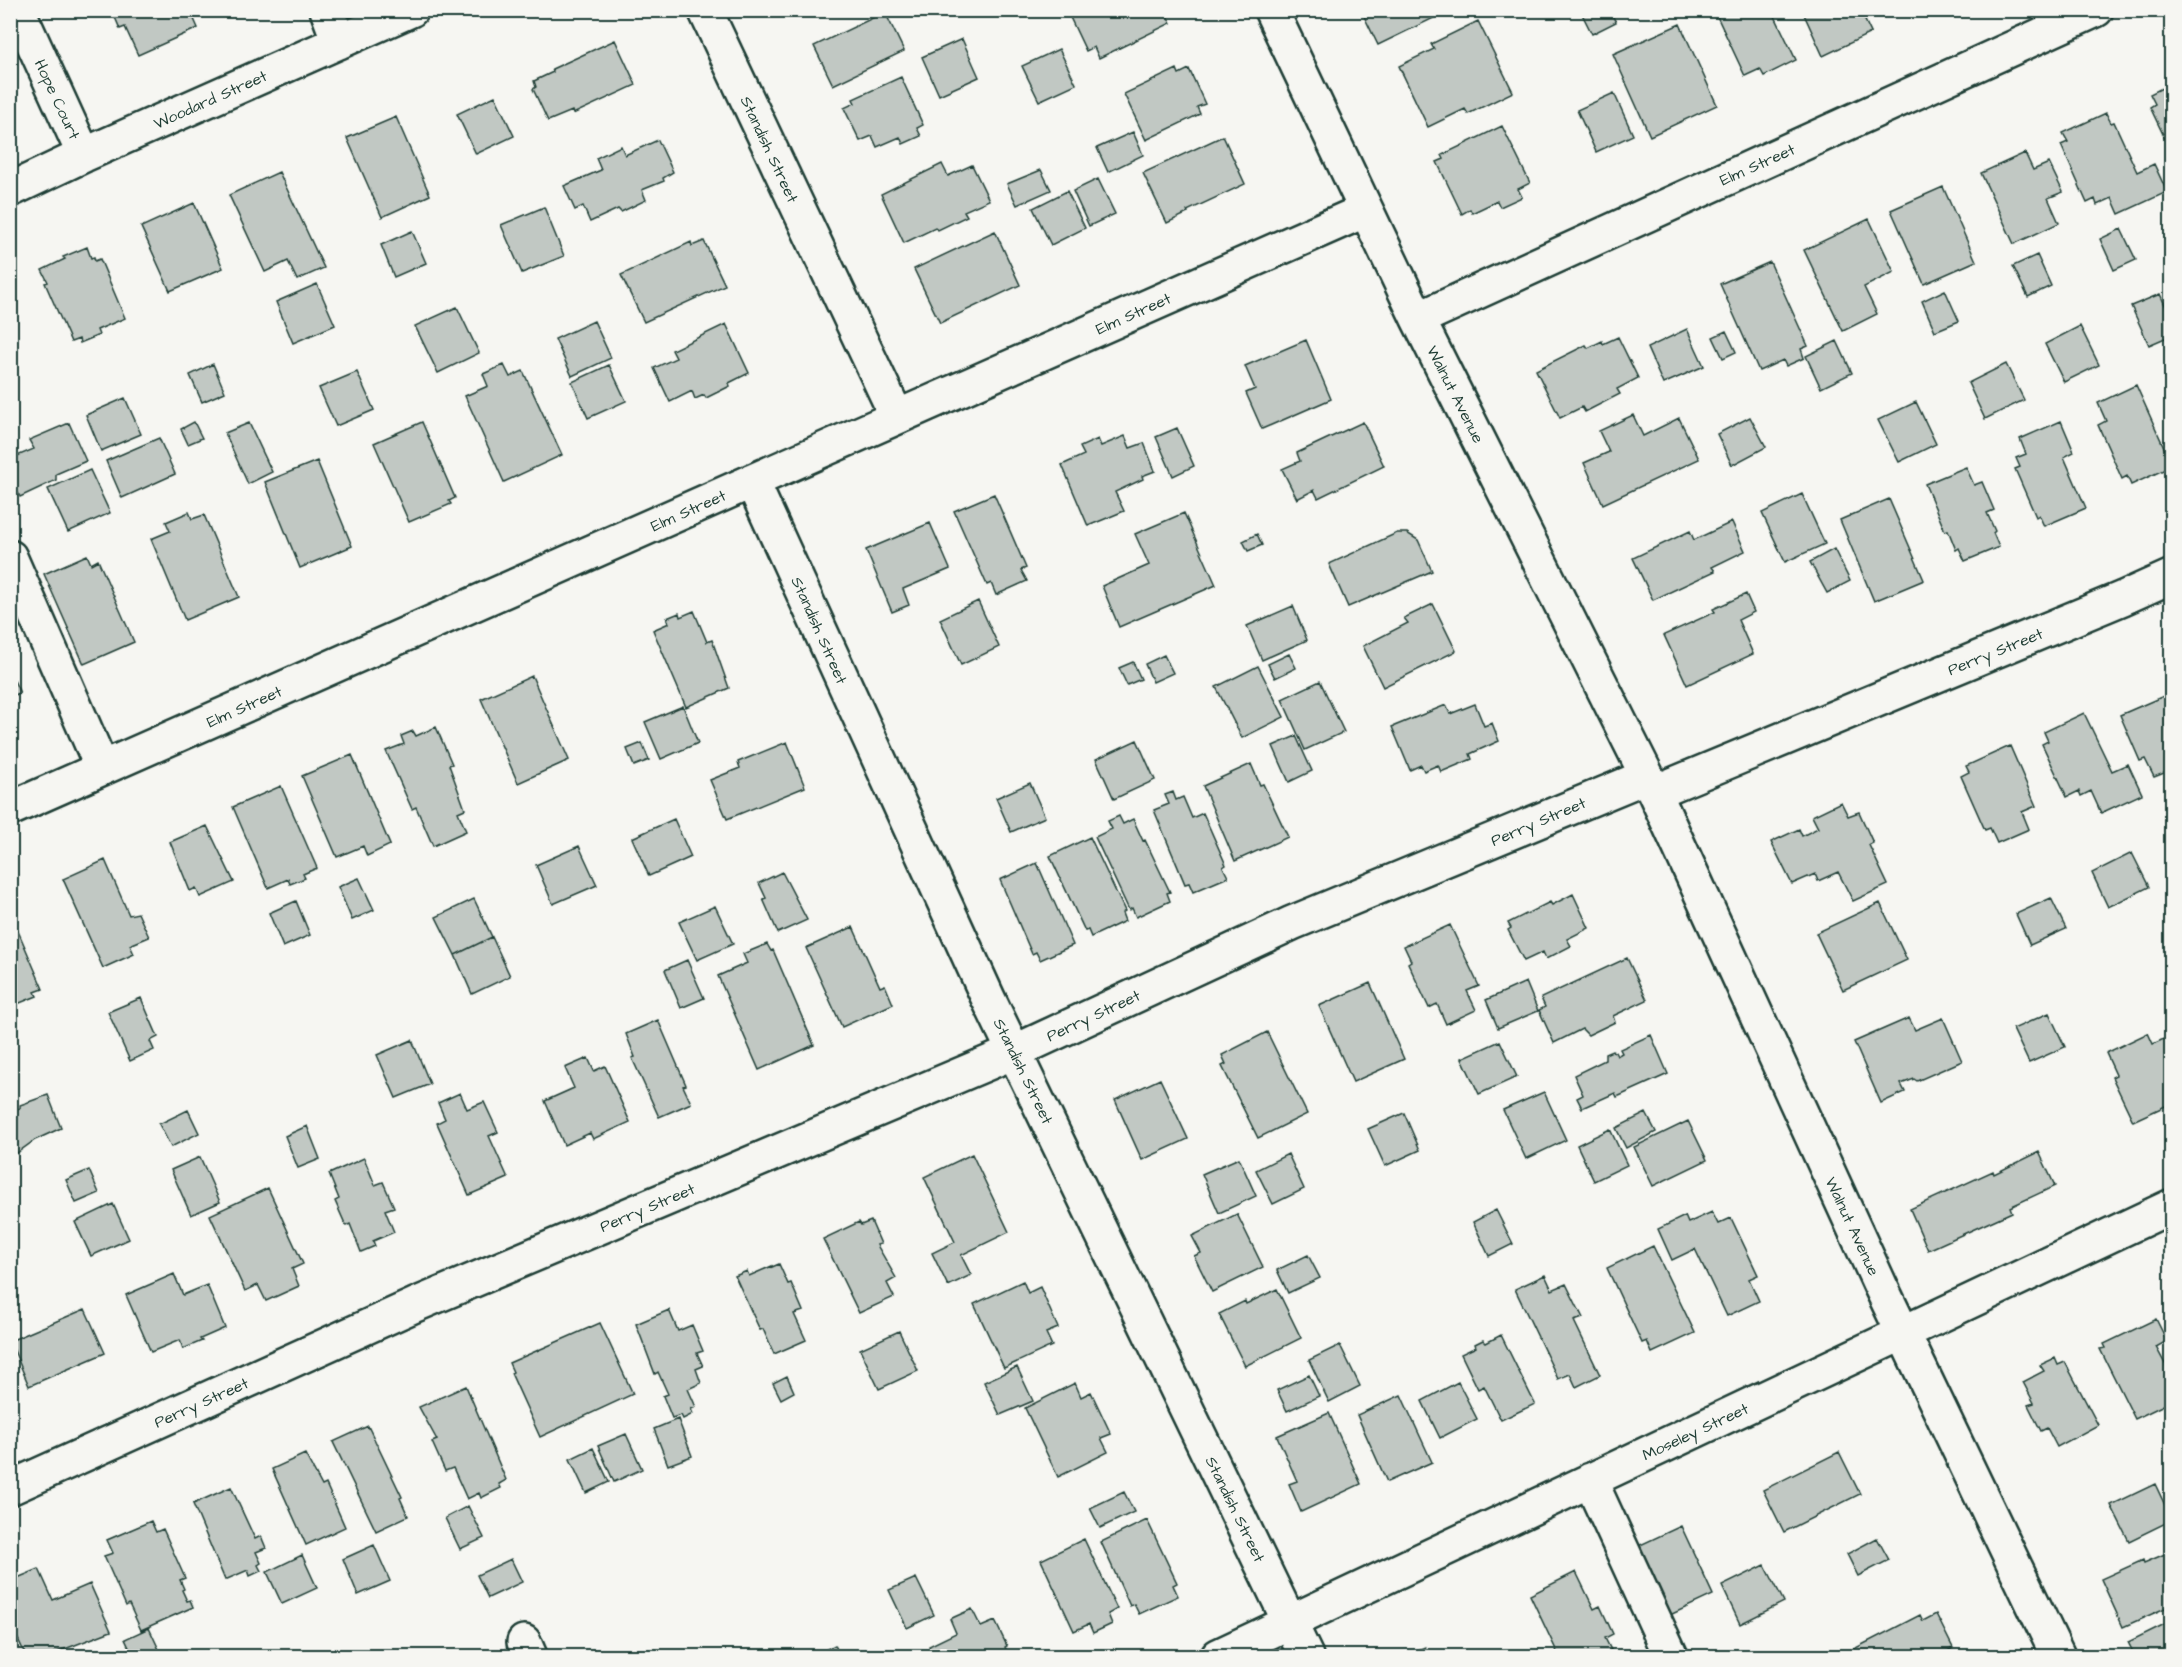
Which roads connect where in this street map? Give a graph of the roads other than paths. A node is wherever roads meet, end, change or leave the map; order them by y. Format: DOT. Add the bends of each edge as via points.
graph roads {
  1 [pos="18,10"];
  2 [pos="327,10"];
  3 [pos="411,10"];
  4 [pos="705,10"];
  5 [pos="1271,10"];
  6 [pos="2096,10"];
  7 [pos="339,42"];
  8 [pos="84,155"];
  9 [pos="10,190"];
  10 [pos="1366,210"];
  11 [pos="1418,318"];
  12 [pos="897,417"];
  13 [pos="752,481"];
  14 [pos="10,557"];
  15 [pos="2172,576"];
  16 [pos="102,768"];
  17 [pos="1651,784"];
  18 [pos="10,809"];
  19 [pos="1014,1052"];
  20 [pos="2172,1206"];
  21 [pos="1902,1332"];
  22 [pos="1590,1480"];
  23 [pos="10,1488"];
  24 [pos="1290,1622"];
  25 [pos="1218,1656"];
  26 [pos="1306,1656"];
  27 [pos="1671,1656"];
  28 [pos="2058,1656"];
  1 -- 8 [label="street, Hope Court"];
  2 -- 7 [label="street"];
  3 -- 7 [label="street, Woodard Street"];
  4 -- 12 [label="street, Standish Street"];
  5 -- 10 [label="street, Walnut Avenue"];
  6 -- 11 [label="street, Elm Street"];
  7 -- 8 [label="street, Woodard Street"];
  8 -- 9 [label="street, Woodard Street"];
  10 -- 11 [label="street, Walnut Avenue"];
  10 -- 12 [label="street, Elm Street"];
  11 -- 17 [label="street, Walnut Avenue"];
  12 -- 13 [label="street, Elm Street"];
  13 -- 16 [label="street, Elm Street"];
  13 -- 19 [label="street, Standish Street"];
  14 -- 16 [label="street"];
  15 -- 17 [label="street, Perry Street"];
  16 -- 18 [label="street, Elm Street"];
  17 -- 19 [label="street, Perry Street" via="1292,923"];
  17 -- 21 [label="street, Walnut Avenue"];
  19 -- 23 [label="street, Perry Street" via="415,1305"];
  19 -- 24 [label="street, Standish Street"];
  20 -- 21 [label="street, Moseley Street"];
  21 -- 22 [label="street, Moseley Street"];
  21 -- 28 [label="street, Walnut Avenue"];
  22 -- 24 [label="street, Moseley Street"];
  22 -- 27 [label="street"];
  24 -- 25 [label="street, Moseley Street"];
  24 -- 26 [label="street, Standish Street"];
}
